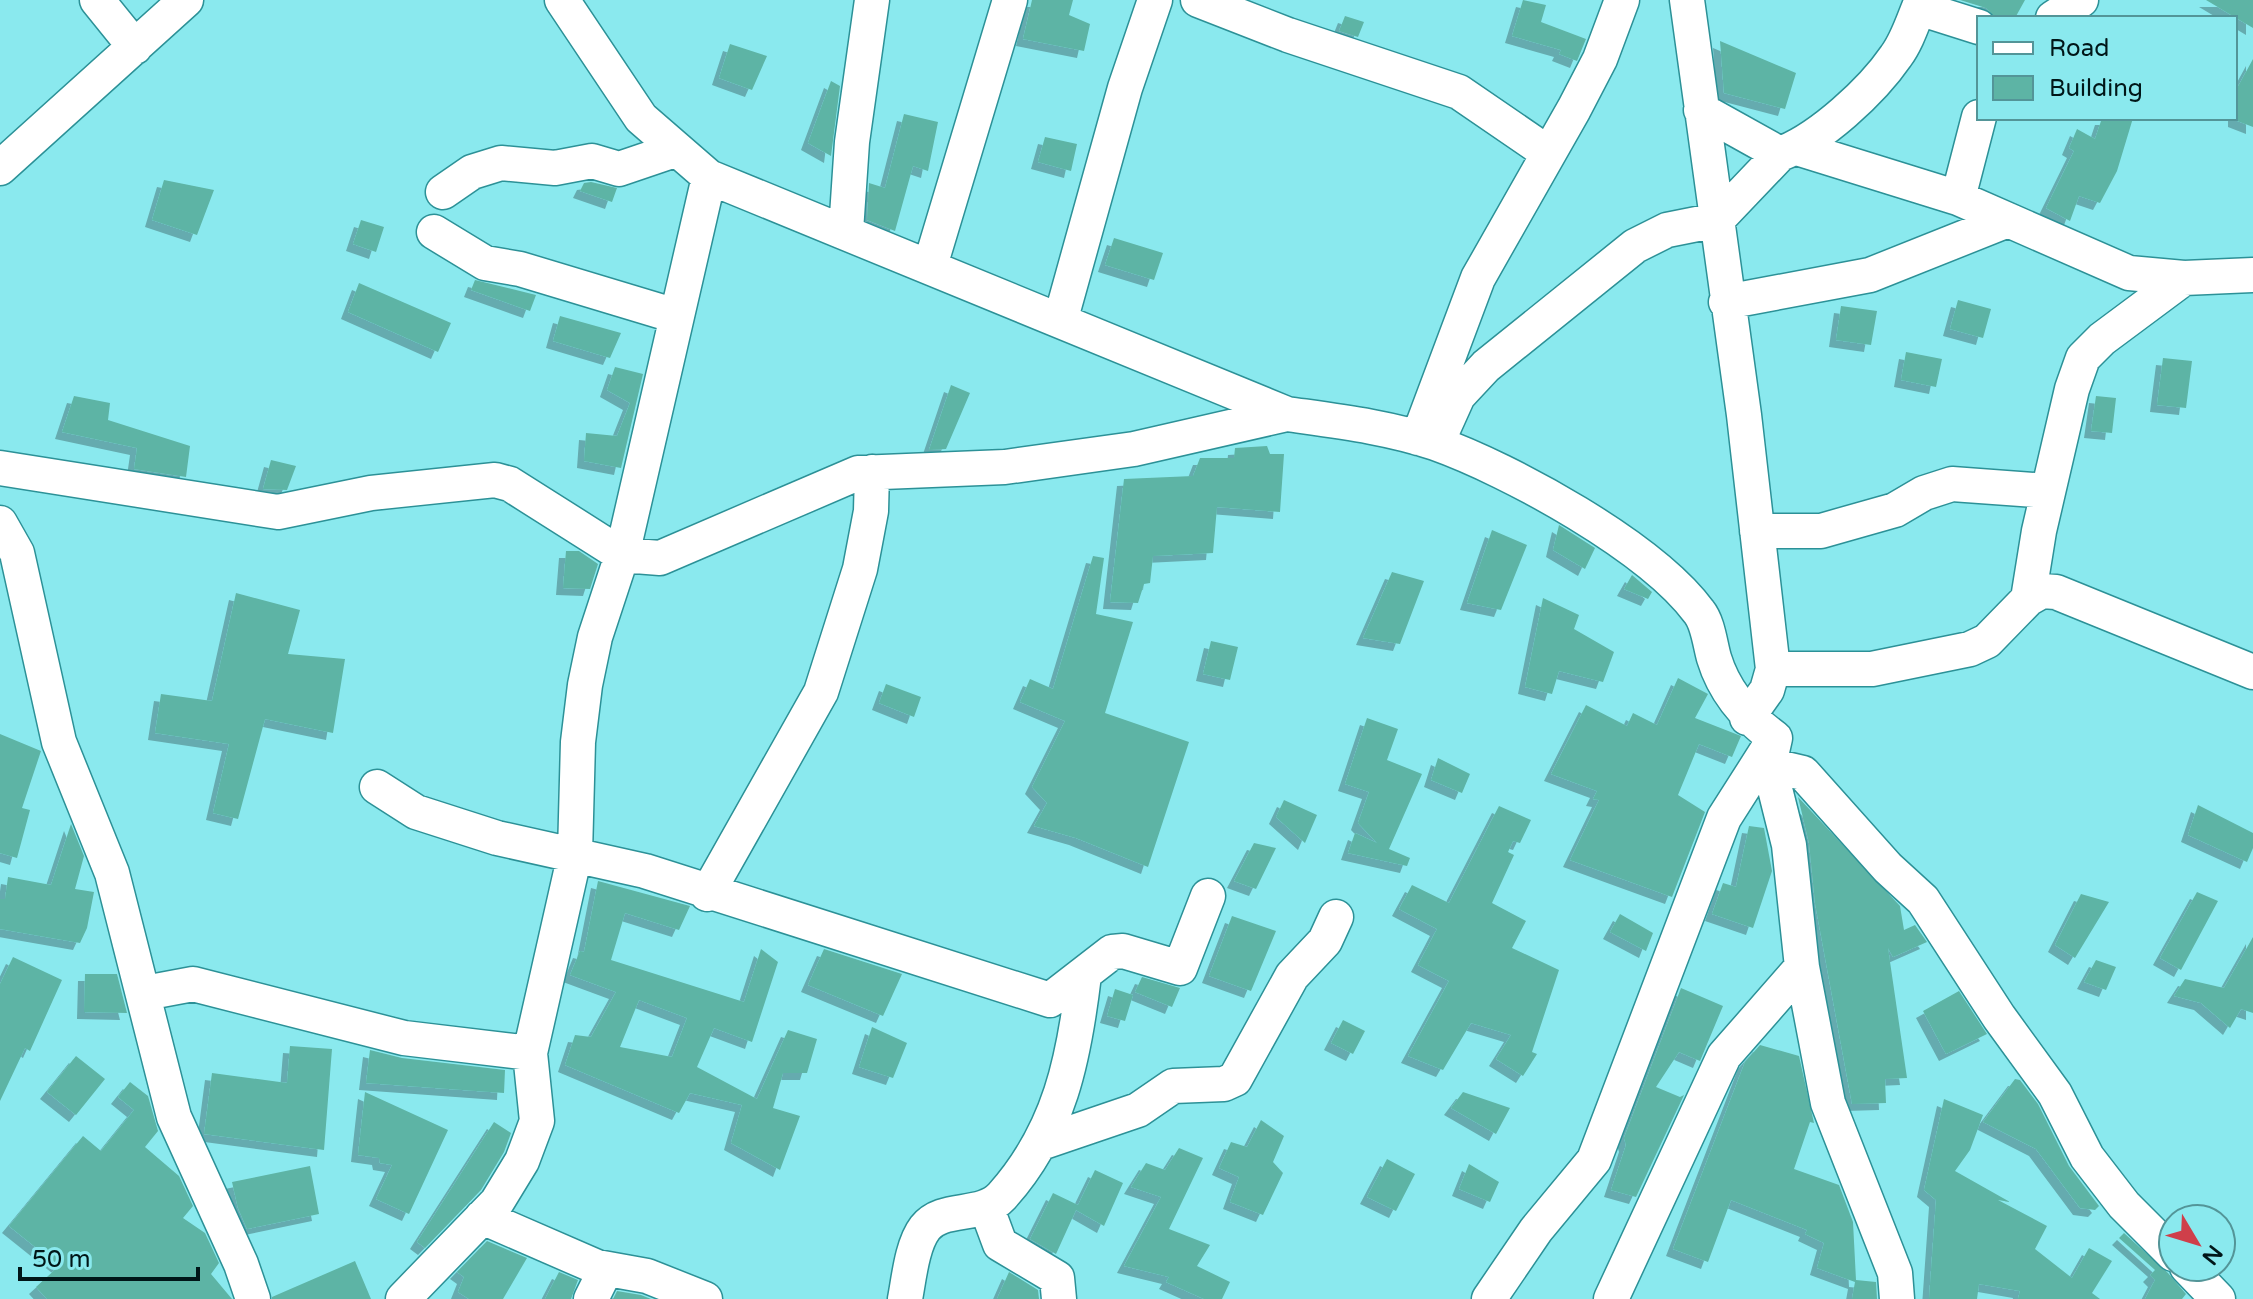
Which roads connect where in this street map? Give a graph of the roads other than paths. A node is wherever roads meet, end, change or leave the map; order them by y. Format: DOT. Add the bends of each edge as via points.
graph roads {
  1 [pos="97,0"];
  2 [pos="186,0"];
  3 [pos="562,0"];
  4 [pos="872,0"];
  5 [pos="1010,0"];
  6 [pos="1155,0"];
  7 [pos="1198,0"];
  8 [pos="1622,0"];
  9 [pos="1687,0"];
  10 [pos="2081,0"];
  11 [pos="1920,4"];
  12 [pos="2056,16"];
  13 [pos="1977,26"];
  14 [pos="135,47"];
  15 [pos="1701,110"];
  16 [pos="1978,120"];
  17 [pos="675,150"];
  18 [pos="1788,151"];
  19 [pos="1548,153"];
  20 [pos="0,168"];
  21 [pos="709,177"];
  22 [pos="443,192"];
  23 [pos="1958,198"];
  24 [pos="1717,220"];
  25 [pos="2008,220"];
  26 [pos="846,231"];
  27 [pos="434,232"];
  28 [pos="930,266"];
  29 [pos="2253,275"];
  30 [pos="2184,278"];
  31 [pos="1726,302"];
  32 [pos="676,316"];
  33 [pos="1061,318"];
  34 [pos="1287,414"];
  35 [pos="1427,441"];
  36 [pos="0,468"];
  37 [pos="872,472"];
  38 [pos="2048,491"];
  39 [pos="0,523"];
  40 [pos="1757,531"];
  41 [pos="622,555"];
  42 [pos="2028,599"];
  43 [pos="1773,669"];
  44 [pos="2253,672"];
  45 [pos="1747,718"];
  46 [pos="1772,752"];
  47 [pos="377,787"];
  48 [pos="575,854"];
  49 [pos="707,894"];
  50 [pos="1208,896"];
  51 [pos="1336,917"];
  52 [pos="1802,967"];
  53 [pos="1084,975"];
  54 [pos="145,993"];
  55 [pos="530,1053"];
  56 [pos="1041,1143"];
  57 [pos="987,1209"];
  58 [pos="482,1217"];
  59 [pos="2157,1238"];
  60 [pos="2202,1283"];
  61 [pos="598,1284"];
  62 [pos="690,1297"];
  63 [pos="253,1299"];
  64 [pos="403,1299"];
  65 [pos="905,1299"];
  66 [pos="1059,1299"];
  67 [pos="1489,1299"];
  68 [pos="1611,1299"];
  69 [pos="1897,1299"];
  70 [pos="2218,1299"];
  1 -- 14 [label="street"];
  2 -- 14 [label="street"];
  3 -- 17 [label="street" via="641,118"];
  4 -- 26 [label="street"];
  5 -- 28 [label="street"];
  6 -- 33 [label="street"];
  7 -- 19 [label="street" via="1459,92"];
  8 -- 19 [label="street" via="1600,59"];
  9 -- 15 [label="street"];
  10 -- 12 [label="street"];
  11 -- 13 [label="street"];
  11 -- 18 [label="street" via="1898,53 1876,82"];
  14 -- 20 [label="street"];
  15 -- 18 [label="street"];
  15 -- 24 [label="street"];
  16 -- 23 [label="street"];
  17 -- 21 [label="street"];
  17 -- 22 [label="street" via="619,169 592,161 555,168 501,163 472,172"];
  18 -- 23 [label="street"];
  18 -- 24 [label="street"];
  19 -- 35 [label="street" via="1478,278"];
  21 -- 26 [label="street"];
  21 -- 32 [label="street"];
  23 -- 25 [label="street"];
  24 -- 31 [label="street"];
  24 -- 35 [label="street" via="1667,230 1635,246 1486,366"];
  25 -- 30 [label="street" via="2129,273"];
  25 -- 31 [label="street" via="1870,275"];
  26 -- 28 [label="street"];
  27 -- 32 [label="street" via="485,263"];
  28 -- 33 [label="street"];
  29 -- 30 [label="street"];
  30 -- 38 [label="street" via="2083,358"];
  31 -- 40 [label="street"];
  32 -- 41 [label="street"];
  33 -- 34 [label="street"];
  34 -- 35 [label="street"];
  34 -- 37 [label="street" via="1120,451 1005,467"];
  35 -- 45 [label="street" via="1549,495 1658,571 1701,613 1716,665"];
  36 -- 41 [label="street" via="278,512 371,493 495,480 510,484"];
  37 -- 41 [label="street" via="858,473 660,558"];
  37 -- 49 [label="street" via="860,569 821,692"];
  38 -- 40 [label="street" via="1952,484 1895,510 1821,531"];
  38 -- 42 [label="street"];
  39 -- 54 [label="street" via="17,553 59,742 112,873"];
  40 -- 43 [label="street"];
  41 -- 48 [label="street" via="585,685"];
  42 -- 43 [label="street" via="1987,641 1970,649 1872,669"];
  42 -- 44 [label="street" via="2042,591 2056,592"];
  43 -- 45 [label="street" via="1767,690"];
  45 -- 46 [label="street"];
  46 -- 52 [label="street"];
  46 -- 59 [label="street" via="1803,773 1923,900 2055,1094 2087,1157"];
  46 -- 67 [label="street" via="1724,818 1594,1160 1536,1230"];
  47 -- 48 [label="street" via="416,812 497,838"];
  48 -- 49 [label="street" via="645,871"];
  48 -- 55 [label="street"];
  49 -- 53 [label="street" via="1050,1000"];
  50 -- 53 [label="street" via="1180,968 1123,951 1112,952"];
  51 -- 56 [label="street" via="1325,941 1292,976 1235,1079 1173,1086 1138,1110"];
  52 -- 68 [label="street" via="1724,1056"];
  52 -- 69 [label="street" via="1828,1103 1895,1273"];
  53 -- 56 [label="street" via="1073,1061"];
  54 -- 55 [label="street" via="193,984 404,1038"];
  54 -- 63 [label="street" via="174,1117"];
  55 -- 58 [label="street" via="537,1121 522,1161"];
  56 -- 57 [label="street"];
  57 -- 65 [label="street" via="938,1217 924,1228"];
  57 -- 66 [label="street" via="1000,1244 1057,1278"];
  58 -- 61 [label="street"];
  58 -- 64 [label="street"];
  60 -- 70 [label="street"];
  61 -- 62 [label="street" via="647,1276"];
}
